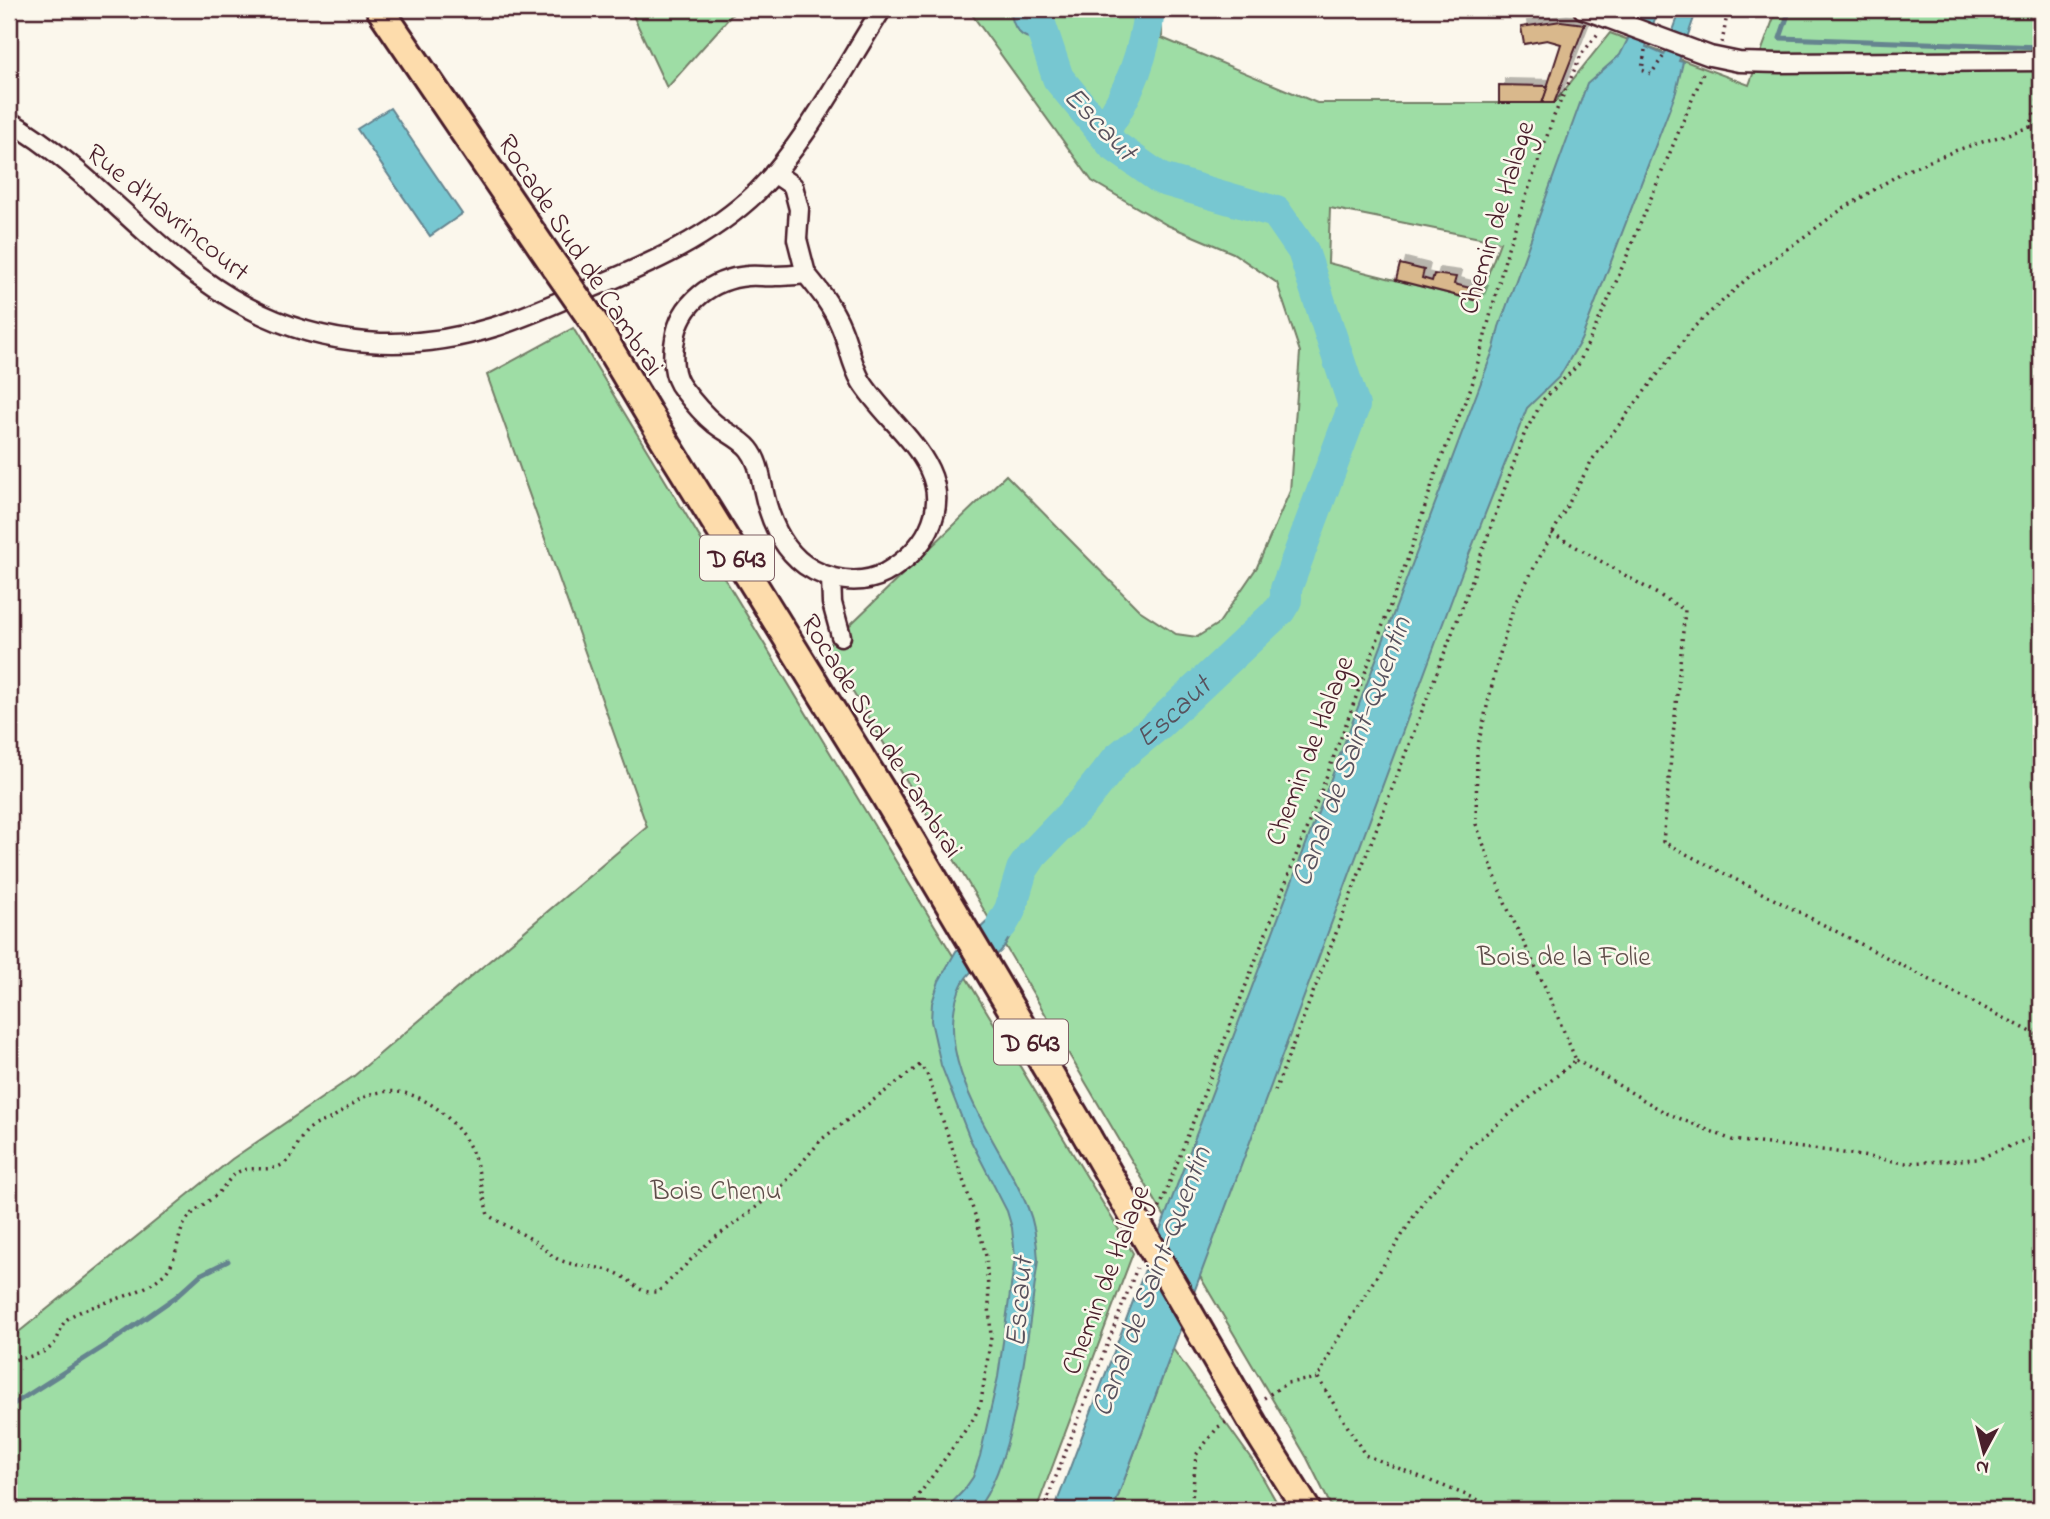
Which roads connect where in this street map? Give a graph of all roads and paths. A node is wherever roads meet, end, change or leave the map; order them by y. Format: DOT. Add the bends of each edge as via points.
graph roads {
  1 [pos="380,9"];
  2 [pos="882,9"];
  3 [pos="1583,9"];
  4 [pos="1728,9"];
  5 [pos="1613,16"];
  6 [pos="1646,47"];
  7 [pos="1665,56"];
  8 [pos="1712,57"];
  9 [pos="2041,61"];
  10 [pos="2041,91"];
  11 [pos="9,121"];
  12 [pos="2041,126"];
  13 [pos="2029,127"];
  14 [pos="774,173"];
  15 [pos="806,274"];
  16 [pos="1552,533"];
  17 [pos="831,578"];
  18 [pos="841,636"];
  19 [pos="2041,1037"];
  20 [pos="1576,1060"];
  21 [pos="1275,1091"];
  22 [pos="2041,1134"];
  23 [pos="1154,1224"];
  24 [pos="1141,1258"];
  25 [pos="9,1361"];
  26 [pos="1318,1378"];
  27 [pos="1264,1398"];
  28 [pos="1229,1420"];
  29 [pos="908,1510"];
  30 [pos="1043,1510"];
  31 [pos="1191,1510"];
  32 [pos="1307,1510"];
  33 [pos="1504,1510"];
  1 -- 32 [label="highway, Rocade Sud de Cambrai / D 643, bridge" via="593,321 883,793"];
  2 -- 14 [label="street, Rue d'Havrincourt"];
  3 -- 5 [label="street"];
  4 -- 8 [label="path"];
  5 -- 8 [label="street"];
  5 -- 23 [label="path, Chemin de Halage" via="1581,55 1554,116 1508,248 1472,385"];
  6 -- 7 [label="path" via="1642,70 1651,74"];
  8 -- 9 [label="street" via="1780,64"];
  8 -- 21 [label="path" via="1578,365 1544,400 1525,432 1463,606"];
  10 -- 13 [label="path"];
  11 -- 14 [label="street, Rue d'Havrincourt" via="62,157 173,255 230,297 293,327 360,342 440,340 497,326 543,308 694,241 730,216"];
  12 -- 13 [label="path"];
  13 -- 16 [label="path" via="1903,173 1841,210 1751,275 1694,327 1643,391 1592,460"];
  14 -- 15 [label="street" via="793,186 799,209 797,239"];
  15 -- 17 [label="street" via="841,327 852,366 928,464 936,486 936,514 927,534 899,564 883,574 855,581"];
  15 -- 17 [label="street" via="749,275 721,282 686,306 676,327 672,357 680,387 713,423 749,448 779,538 804,565"];
  16 -- 19 [label="path" via="1685,610 1663,842"];
  16 -- 20 [label="path" via="1514,605 1497,664 1477,749 1476,824 1505,903"];
  17 -- 18 [label="street"];
  20 -- 22 [label="path" via="1664,1112 1732,1140 1906,1163 1977,1159"];
  20 -- 26 [label="path" via="1471,1146 1422,1203"];
  24 -- 30 [label="path, Chemin de Halage"];
  25 -- 29 [label="path" via="44,1352 71,1316 138,1292 166,1273 187,1219 239,1171 270,1170 286,1162 305,1133 371,1094 412,1094 455,1125 474,1156 488,1214 501,1224 561,1261 621,1275 643,1293 658,1292 709,1242 782,1186 822,1139 920,1065 976,1217 986,1256 991,1337 981,1402 974,1418"];
  26 -- 27 [label="path" via="1287,1383"];
  26 -- 33 [label="path" via="1365,1455"];
  28 -- 31 [label="path" via="1196,1455"];
}
